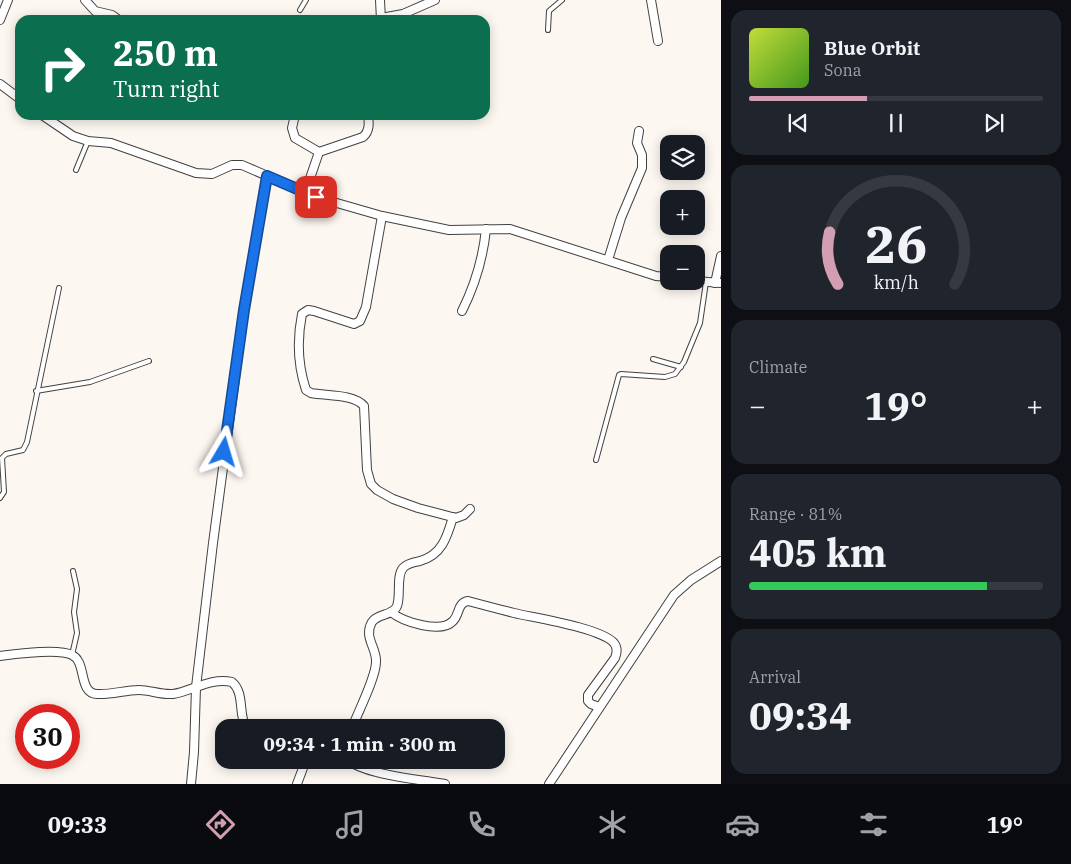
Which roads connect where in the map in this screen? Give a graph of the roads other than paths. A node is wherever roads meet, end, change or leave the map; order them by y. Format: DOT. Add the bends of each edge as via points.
graph roads {
  1 [pos="8,0"];
  2 [pos="85,0"];
  3 [pos="306,0"];
  4 [pos="380,0"];
  5 [pos="435,0"];
  6 [pos="562,0"];
  7 [pos="651,0"];
  8 [pos="300,10"];
  9 [pos="112,15"];
  10 [pos="381,15"];
  11 [pos="399,15"];
  12 [pos="0,20"];
  13 [pos="548,30"];
  14 [pos="658,41"];
  15 [pos="0,84"];
  16 [pos="15,95"];
  17 [pos="50,120"];
  18 [pos="294,120"];
  19 [pos="368,120"];
  20 [pos="639,132"];
  21 [pos="88,141"];
  22 [pos="319,152"];
  23 [pos="76,170"];
  24 [pos="267,176"];
  25 [pos="305,193"];
  26 [pos="382,216"];
  27 [pos="486,229"];
  28 [pos="721,256"];
  29 [pos="608,260"];
  30 [pos="660,276"];
  31 [pos="706,282"];
  32 [pos="718,283"];
  33 [pos="58,288"];
  34 [pos="462,311"];
  35 [pos="653,359"];
  36 [pos="149,361"];
  37 [pos="681,367"];
  38 [pos="36,391"];
  39 [pos="596,460"];
  40 [pos="0,498"];
  41 [pos="470,509"];
  42 [pos="453,518"];
  43 [pos="721,561"];
  44 [pos="73,572"];
  45 [pos="391,612"];
  46 [pos="72,655"];
  47 [pos="0,656"];
  48 [pos="196,686"];
  49 [pos="599,707"];
  50 [pos="243,719"];
  51 [pos="355,719"];
  52 [pos="303,769"];
  53 [pos="365,769"];
  54 [pos="191,784"];
  55 [pos="297,784"];
  56 [pos="445,784"];
  57 [pos="549,784"];
  1 -- 12 [label="street"];
  2 -- 9 [label="street" via="95,11"];
  3 -- 8 [label="lane"];
  4 -- 10 [label="street"];
  5 -- 11 [label="street"];
  6 -- 13 [label="lane" via="549,11"];
  7 -- 14 [label="street"];
  15 -- 16 [label="street"];
  17 -- 21 [label="street"];
  18 -- 22 [label="street" via="295,138"];
  19 -- 22 [label="street" via="364,137"];
  20 -- 29 [label="street" via="642,168"];
  21 -- 23 [label="lane"];
  21 -- 24 [label="street" via="111,143 196,173 212,174 232,165"];
  22 -- 25 [label="street"];
  24 -- 25 [label="street"];
  24 -- 48 [label="street" via="233,380"];
  25 -- 26 [label="street"];
  26 -- 27 [label="street" via="448,230"];
  26 -- 42 [label="street" via="366,307 360,320 354,324 314,311 302,314 299,357 303,381 311,393 360,400 364,406 368,478 377,490 405,504"];
  27 -- 29 [label="street" via="510,228"];
  27 -- 34 [label="street" via="476,279"];
  28 -- 32 [label="street"];
  29 -- 30 [label="street"];
  31 -- 32 [label="street"];
  31 -- 37 [label="lane" via="700,323"];
  33 -- 38 [label="lane"];
  35 -- 37 [label="lane"];
  36 -- 38 [label="lane" via="90,382"];
  37 -- 39 [label="lane" via="669,377 619,376"];
  38 -- 40 [label="lane" via="23,450 2,458 4,492"];
  41 -- 42 [label="street" via="460,518"];
  42 -- 45 [label="street" via="444,545 437,552 402,568 399,601"];
  43 -- 49 [label="street" via="674,595"];
  44 -- 46 [label="lane" via="77,633"];
  45 -- 49 [label="street" via="404,620 441,627 453,621 460,605 468,601 600,635 612,641 617,652 588,695 591,704"];
  45 -- 51 [label="street" via="376,617 371,623 369,632 375,667"];
  46 -- 47 [label="street" via="48,652"];
  46 -- 48 [label="street" via="78,662 86,687 96,694 142,690 170,694"];
  48 -- 50 [label="street" via="222,681 235,684"];
  48 -- 54 [label="street"];
  49 -- 57 [label="street"];
  52 -- 55 [label="street"];
  53 -- 56 [label="street"];
}
